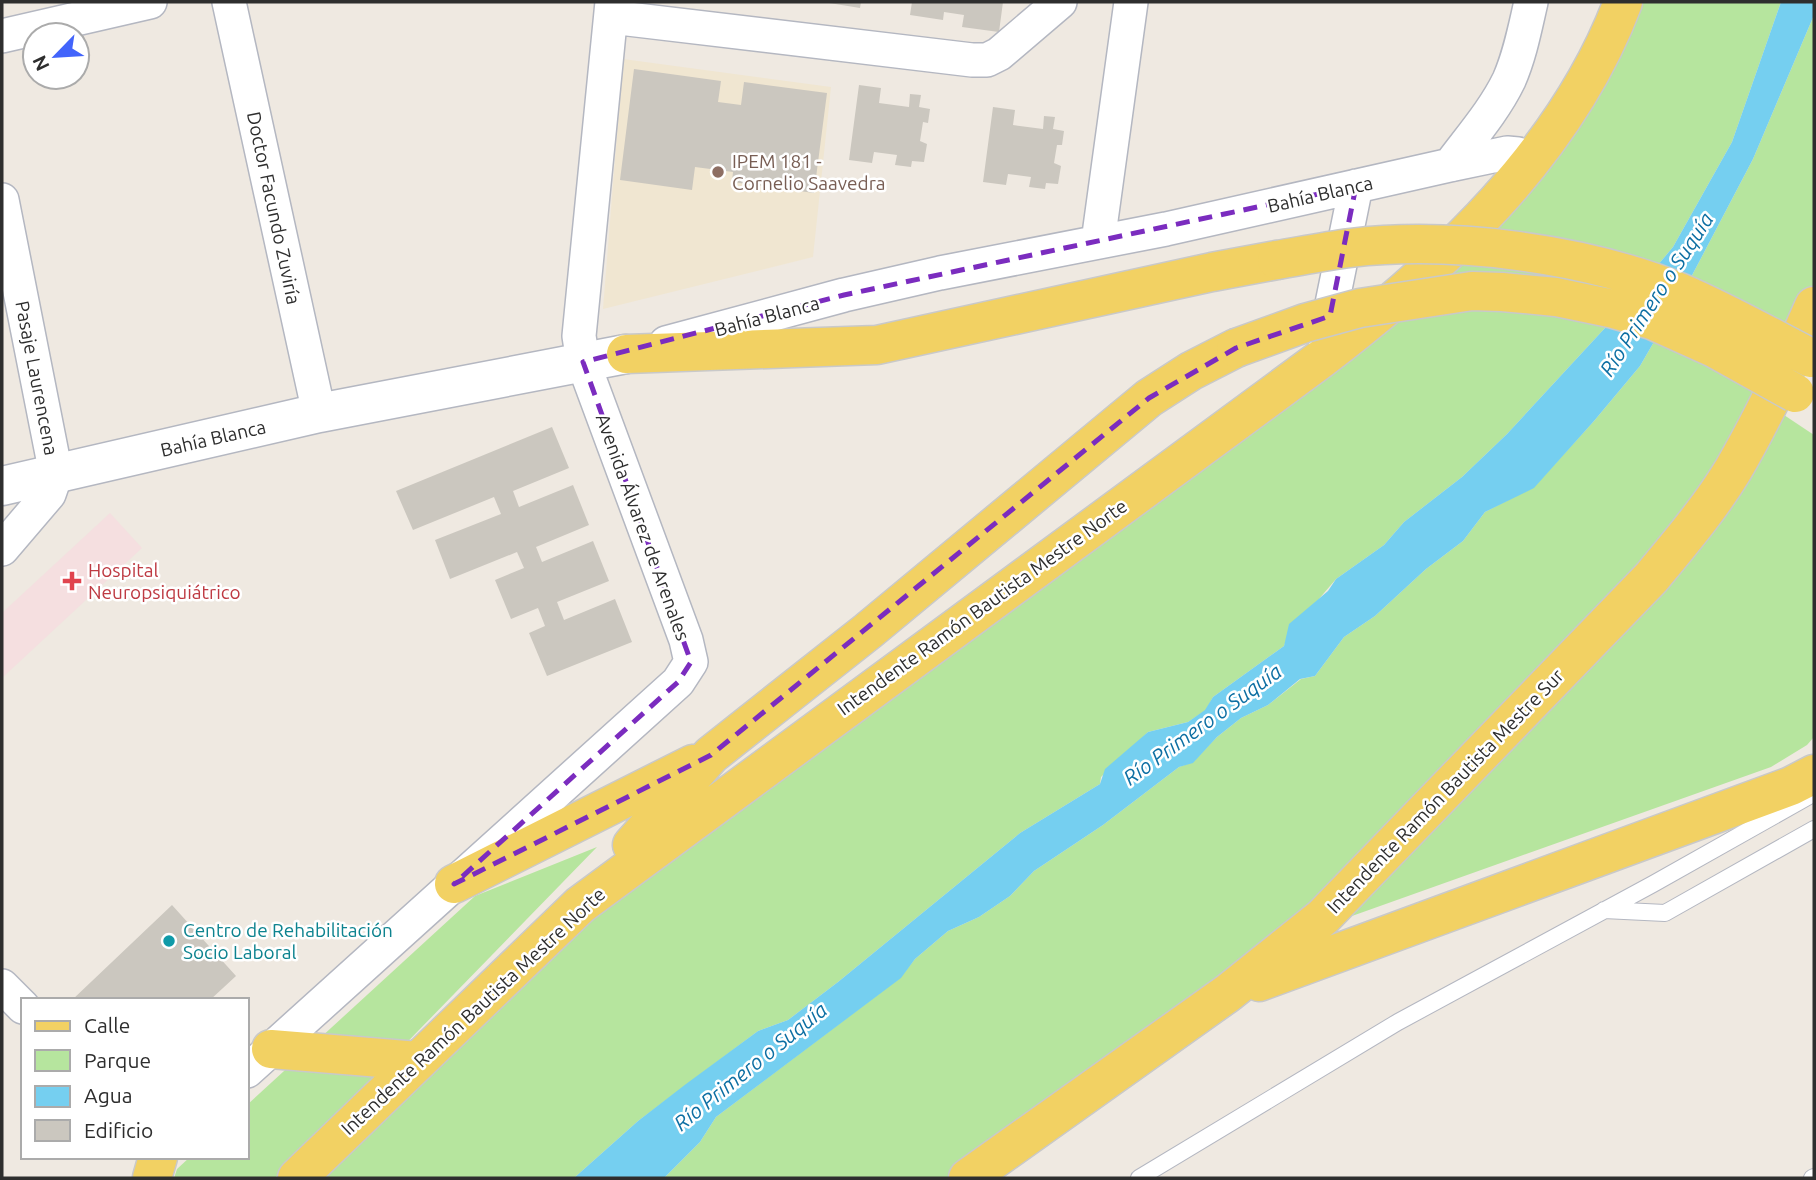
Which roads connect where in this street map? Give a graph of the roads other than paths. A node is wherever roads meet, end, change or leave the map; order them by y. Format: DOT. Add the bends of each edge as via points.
graph roads {
  1 [pos="150,2"];
  2 [pos="229,2"];
  3 [pos="1060,2"];
  4 [pos="1131,2"];
  5 [pos="1531,2"];
  6 [pos="1623,2"];
  7 [pos="611,9"];
  8 [pos="2,36"];
  9 [pos="1531,161"];
  10 [pos="1450,165"];
  11 [pos="1356,186"];
  12 [pos="2,200"];
  13 [pos="1098,243"];
  14 [pos="1814,306"];
  15 [pos="626,354"];
  16 [pos="1321,359"];
  17 [pos="1813,359"];
  18 [pos="583,362"];
  19 [pos="1805,399"];
  20 [pos="319,413"];
  21 [pos="56,474"];
  22 [pos="2,486"];
  23 [pos="2,549"];
  24 [pos="711,755"];
  25 [pos="1814,774"];
  26 [pos="1814,790"];
  27 [pos="1814,830"];
  28 [pos="454,884"];
  29 [pos="580,905"];
  30 [pos="1602,910"];
  31 [pos="2,986"];
  32 [pos="1228,993"];
  33 [pos="21,1005"];
  34 [pos="259,1060"];
  35 [pos="418,1061"];
  36 [pos="149,1159"];
  37 [pos="157,1159"];
  38 [pos="128,1178"];
  39 [pos="152,1178"];
  40 [pos="297,1178"];
  41 [pos="968,1178"];
  42 [pos="1139,1178"];
  1 -- 8 [label="street"];
  2 -- 20 [label="street, Doctor Facundo Zuviría"];
  3 -- 7 [label="street" via="986,60"];
  4 -- 13 [label="street"];
  5 -- 10 [label="street" via="1520,53 1508,81"];
  6 -- 9 [label="main road, Intendente Ramón Bautista Mestre Norte" via="1596,63"];
  7 -- 18 [label="street, Avenida Álvarez de Arenales" via="579,336"];
  9 -- 10 [label="street, Bahía Blanca" via="1507,153"];
  9 -- 16 [label="main road, Intendente Ramón Bautista Mestre Norte" via="1426,275"];
  10 -- 11 [label="street, Bahía Blanca"];
  11 -- 13 [label="street, Bahía Blanca"];
  11 -- 16 [label="street"];
  12 -- 21 [label="street, Pasaje Laurencena"];
  13 -- 15 [label="street, Bahía Blanca" via="844,295"];
  14 -- 32 [label="main road, Intendente Ramón Bautista Mestre Sur" via="1733,470 1652,577 1323,917"];
  15 -- 17 [label="main road, bridge" via="877,345 1277,260 1352,248 1414,245 1479,247 1579,262 1677,292"];
  15 -- 18 [label="street, Bahía Blanca"];
  16 -- 29 [label="main road, Intendente Ramón Bautista Mestre Norte"];
  18 -- 20 [label="street, Bahía Blanca"];
  18 -- 28 [label="street, Avenida Álvarez de Arenales" via="691,662 678,682"];
  19 -- 24 [label="main road, bridge" via="1653,320 1556,297 1472,291 1360,308 1305,323 1236,348 1149,398"];
  20 -- 21 [label="street, Bahía Blanca"];
  21 -- 22 [label="street, Bahía Blanca"];
  21 -- 23 [label="street" via="49,494"];
  24 -- 28 [label="main road"];
  24 -- 29 [label="main road"];
  25 -- 32 [label="main road"];
  26 -- 30 [label="lane" via="1810,797"];
  27 -- 30 [label="lane" via="1665,913"];
  28 -- 34 [label="street, Avenida Álvarez de Arenales"];
  29 -- 35 [label="main road, Intendente Ramón Bautista Mestre Norte"];
  30 -- 42 [label="lane" via="1398,1022"];
  31 -- 33 [label="street"];
  32 -- 41 [label="main road, Intendente Ramón Bautista Mestre Sur"];
  34 -- 35 [label="main road"];
  35 -- 40 [label="main road, Intendente Ramón Bautista Mestre Norte"];
  36 -- 38 [label="street"];
  37 -- 39 [label="main road"];
}
